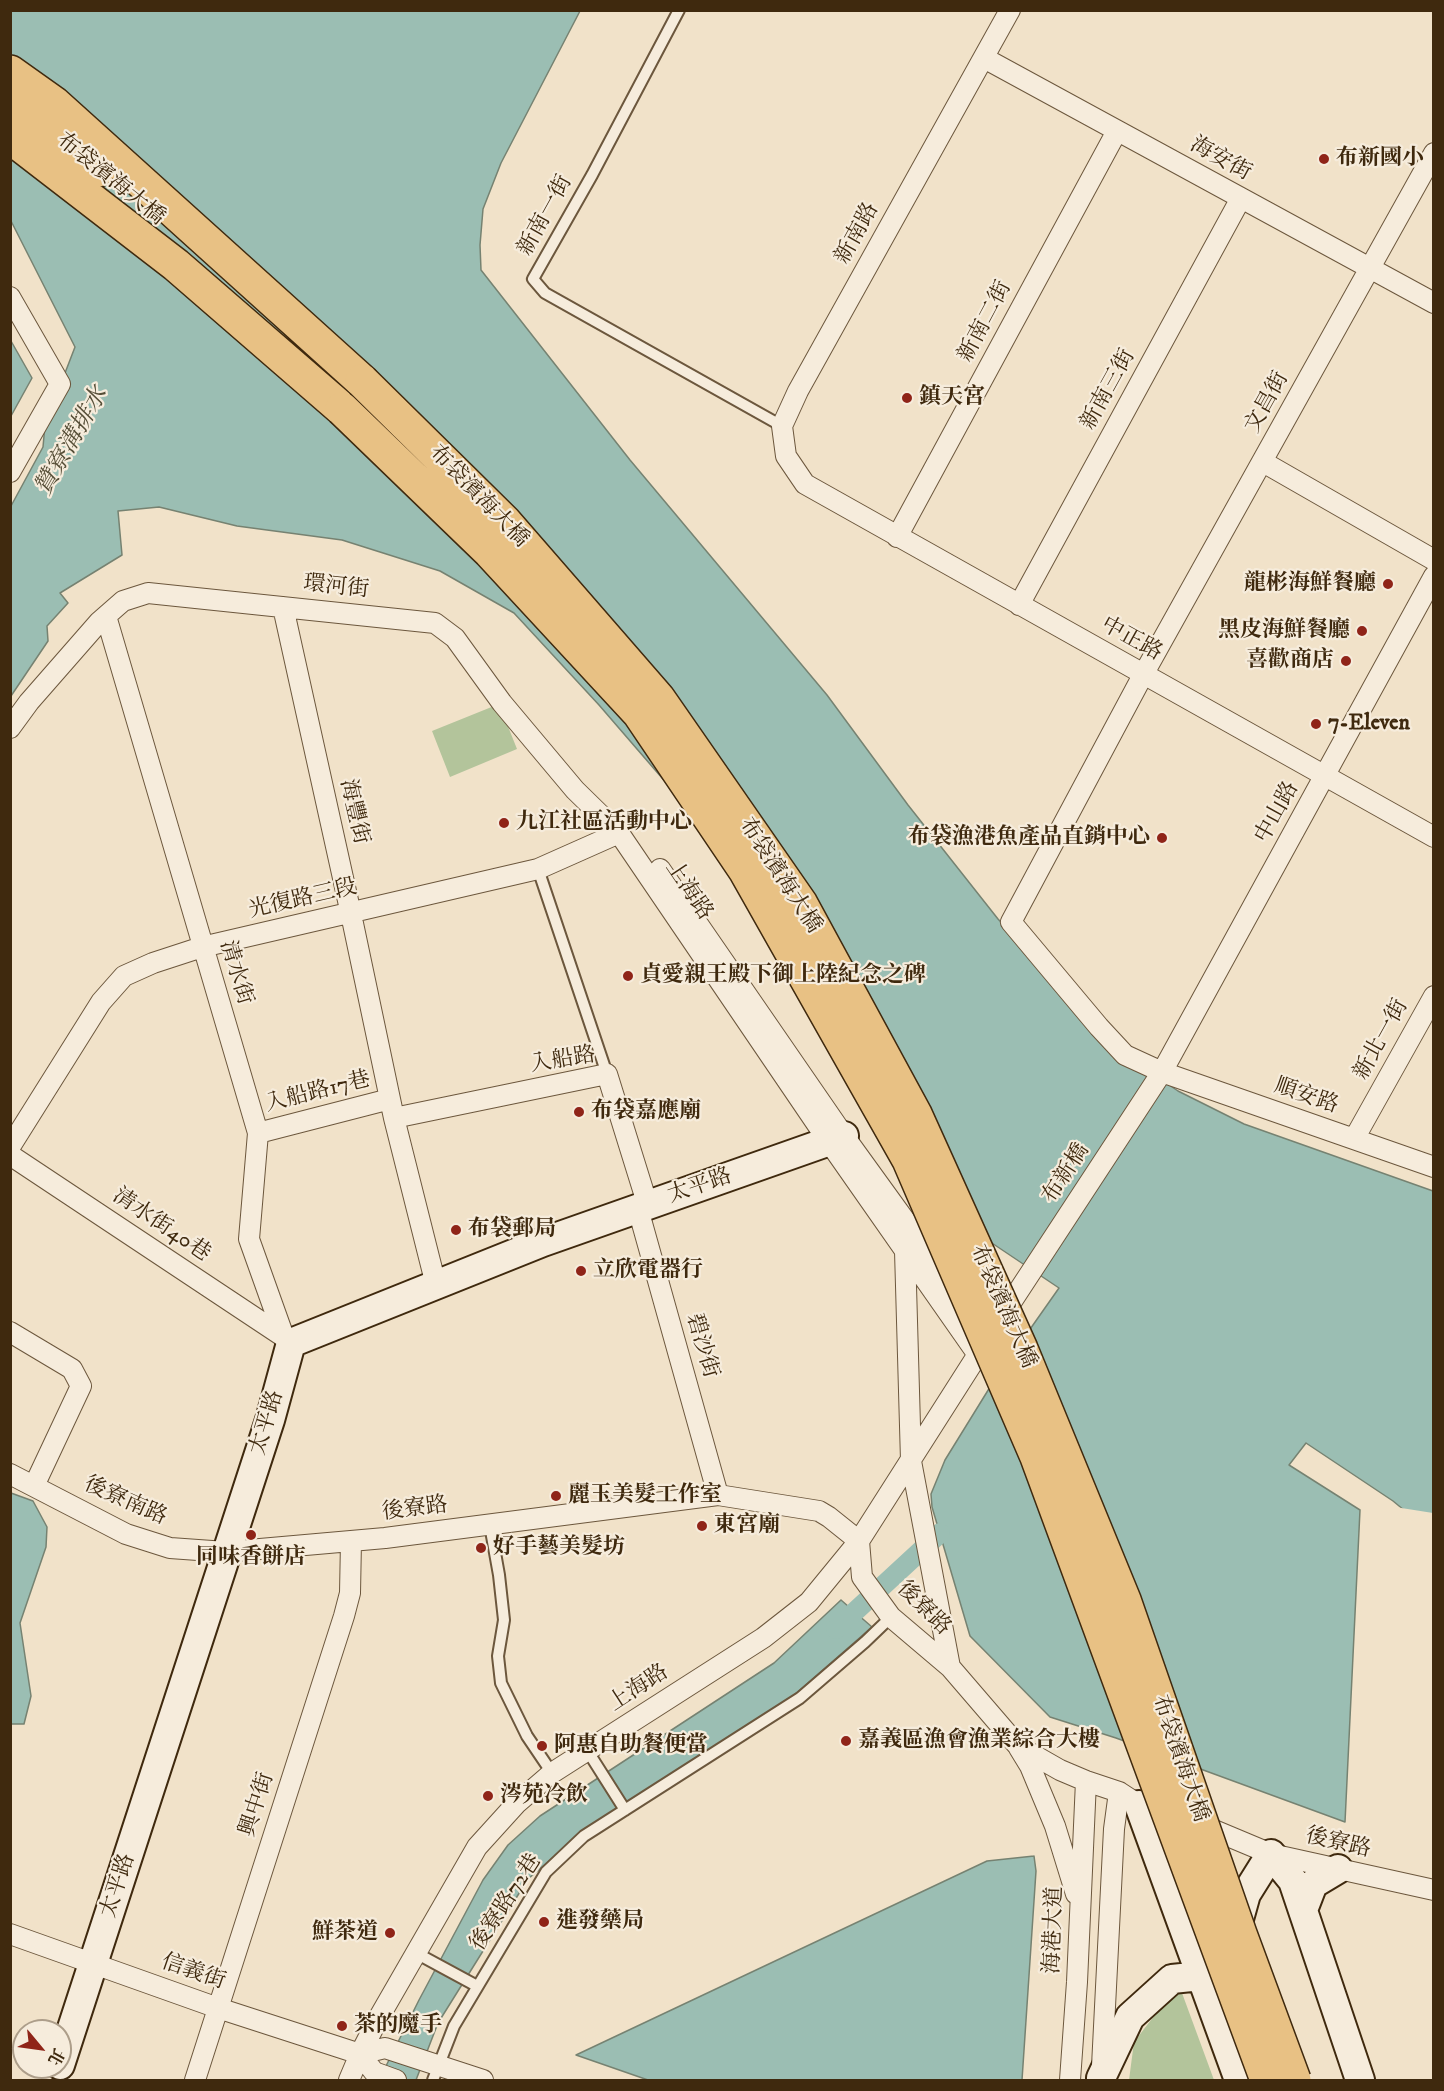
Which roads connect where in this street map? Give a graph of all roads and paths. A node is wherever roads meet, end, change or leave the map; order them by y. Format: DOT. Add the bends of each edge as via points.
graph roads {
  1 [pos="680,10"];
  2 [pos="1010,10"];
  3 [pos="984,58"];
  4 [pos="10,72"];
  5 [pos="10,104"];
  6 [pos="1118,131"];
  7 [pos="10,137"];
  8 [pos="1434,153"];
  9 [pos="10,158"];
  10 [pos="1241,198"];
  11 [pos="1369,268"];
  12 [pos="10,297"];
  13 [pos="1434,303"];
  14 [pos="362,381"];
  15 [pos="342,409"];
  16 [pos="782,426"];
  17 [pos="1263,462"];
  18 [pos="10,472"];
  19 [pos="897,537"];
  20 [pos="1434,560"];
  21 [pos="1434,576"];
  22 [pos="1019,605"];
  23 [pos="283,607"];
  24 [pos="106,616"];
  25 [pos="1143,675"];
  26 [pos="10,728"];
  27 [pos="1325,777"];
  28 [pos="619,833"];
  29 [pos="1434,837"];
  30 [pos="538,869"];
  31 [pos="351,914"];
  32 [pos="202,947"];
  33 [pos="1434,996"];
  34 [pos="1162,1072"];
  35 [pos="607,1074"];
  36 [pos="392,1109"];
  37 [pos="258,1133"];
  38 [pos="837,1139"];
  39 [pos="1354,1139"];
  40 [pos="10,1147"];
  41 [pos="10,1155"];
  42 [pos="1434,1167"];
  43 [pos="643,1207"];
  44 [pos="905,1251"];
  45 [pos="436,1286"];
  46 [pos="1012,1301"];
  47 [pos="10,1332"];
  48 [pos="287,1340"];
  49 [pos="978,1355"];
  50 [pos="910,1461"];
  51 [pos="10,1474"];
  52 [pos="34,1486"];
  53 [pos="718,1496"];
  54 [pos="490,1525"];
  55 [pos="351,1541"];
  56 [pos="860,1541"];
  57 [pos="226,1552"];
  58 [pos="891,1617"];
  59 [pos="950,1668"];
  60 [pos="1018,1746"];
  61 [pos="587,1750"];
  62 [pos="552,1773"];
  63 [pos="1086,1781"];
  64 [pos="1129,1798"];
  65 [pos="625,1810"];
  66 [pos="1271,1854"];
  67 [pos="1338,1869"];
  68 [pos="1434,1890"];
  69 [pos="1080,1908"];
  70 [pos="1303,1910"];
  71 [pos="10,1934"];
  72 [pos="416,1953"];
  73 [pos="95,1964"];
  74 [pos="1201,1976"];
  75 [pos="477,1986"];
  76 [pos="218,2007"];
  77 [pos="1219,2025"];
  78 [pos="72,2031"];
  79 [pos="360,2054"];
  80 [pos="432,2070"];
  81 [pos="1101,2079"];
  82 [pos="195,2080"];
  83 [pos="349,2080"];
  84 [pos="396,2080"];
  85 [pos="483,2080"];
  86 [pos="1071,2080"];
  87 [pos="1239,2080"];
  88 [pos="1267,2080"];
  89 [pos="1294,2080"];
  90 [pos="1360,2080"];
  1 -- 16 [label="lane, 新南一街" via="533,279 545,293"];
  2 -- 3 [label="street, 新南路"];
  3 -- 6 [label="street, 海安街"];
  3 -- 16 [label="street, 新南路"];
  4 -- 14 [label="highway" via="55,104"];
  5 -- 14 [label="highway, 布袋濱海大橋" via="47,129"];
  6 -- 10 [label="street, 海安街"];
  6 -- 19 [label="street, 新南二街"];
  7 -- 15 [label="highway, 布袋濱海大橋" via="176,265"];
  8 -- 11 [label="street, 文昌街"];
  9 -- 15 [label="highway"];
  10 -- 11 [label="street, 海安街"];
  10 -- 22 [label="street, 新南三街"];
  11 -- 13 [label="street, 海安街"];
  11 -- 17 [label="street, 文昌街"];
  12 -- 18 [label="street" via="60,384"];
  14 -- 89 [label="highway, 布袋濱海大橋, bridge" via="505,522 658,698 801,904 915,1114 1022,1349 1124,1600"];
  15 -- 88 [label="highway, 布袋濱海大橋, bridge" via="490,552 639,713 745,870 909,1160 1037,1457"];
  16 -- 19 [label="street, 中正路" via="786,456 805,484"];
  17 -- 20 [label="street"];
  17 -- 25 [label="street, 文昌街"];
  19 -- 22 [label="street, 中正路"];
  21 -- 27 [label="street, 中山路"];
  22 -- 25 [label="street, 中正路"];
  23 -- 24 [label="street, 環河街" via="148,593 123,601"];
  23 -- 28 [label="street, 環河街" via="435,623 455,638 531,738 575,790"];
  23 -- 31 [label="street, 海豐街"];
  24 -- 26 [label="street, 環河街"];
  24 -- 32 [label="street, 清水街"];
  25 -- 27 [label="street, 中正路"];
  25 -- 34 [label="street, 文昌街" via="1011,922 1125,1055"];
  27 -- 29 [label="street, 中正路"];
  27 -- 34 [label="street, 中山路"];
  28 -- 30 [label="street, 光復路三段"];
  28 -- 38 [label="street, 上海路"];
  30 -- 31 [label="street, 光復路三段"];
  30 -- 35 [label="lane"];
  31 -- 32 [label="street, 光復路三段"];
  31 -- 36 [label="street, 海豐街"];
  32 -- 37 [label="street, 清水街"];
  32 -- 40 [label="street, 光復路三段" via="124,976 101,1002"];
  33 -- 39 [label="street, 新北一街"];
  34 -- 39 [label="street, 順安路"];
  34 -- 46 [label="street, 布新橋"];
  35 -- 36 [label="street, 入船路"];
  35 -- 43 [label="street, 入船路"];
  36 -- 37 [label="street, 入船路17巷"];
  36 -- 45 [label="street"];
  37 -- 48 [label="street, 清水街" via="249,1239"];
  38 -- 43 [label="main road, 太平路"];
  38 -- 44 [label="street, 上海路"];
  38 -- 49 [label="street, 上海路" via="917,1237 972,1329"];
  39 -- 42 [label="street, 順安路"];
  41 -- 48 [label="street, 清水街40巷"];
  43 -- 45 [label="main road, 太平路"];
  43 -- 53 [label="street, 碧沙街"];
  44 -- 49 [label="street, 上海路"];
  44 -- 50 [label="street"];
  45 -- 48 [label="main road, 太平路"];
  46 -- 49 [label="street, 上海路"];
  47 -- 52 [label="street" via="72,1369 81,1386"];
  48 -- 57 [label="main road, 太平路" via="270,1420"];
  49 -- 50 [label="street, 上海路"];
  50 -- 56 [label="street, 上海路"];
  50 -- 59 [label="street"];
  51 -- 52 [label="street, 後寮南路"];
  52 -- 57 [label="street, 後寮南路" via="126,1534 170,1548"];
  53 -- 54 [label="street, 後寮路"];
  53 -- 56 [label="street, 後寮路" via="819,1511"];
  54 -- 55 [label="street, 後寮路"];
  54 -- 62 [label="lane" via="504,1620 498,1656 501,1683 527,1736"];
  55 -- 57 [label="street, 後寮路"];
  55 -- 76 [label="street, 興中街" via="350,1593 344,1616"];
  56 -- 58 [label="street, 後寮路" via="862,1577"];
  56 -- 61 [label="street, 上海路" via="809,1602 772,1631"];
  57 -- 73 [label="main road, 太平路"];
  58 -- 59 [label="street, 後寮路"];
  58 -- 65 [label="lane, 後寮路72巷" via="800,1698"];
  59 -- 60 [label="street, 後寮路"];
  60 -- 63 [label="street, 後寮路"];
  60 -- 69 [label="street" via="1054,1826"];
  61 -- 62 [label="street, 上海路"];
  61 -- 65 [label="lane"];
  62 -- 72 [label="street, 上海路" via="477,1846"];
  63 -- 64 [label="street, 後寮路"];
  63 -- 69 [label="street, 海港大道"];
  64 -- 66 [label="street, 後寮路"];
  64 -- 74 [label="main road"];
  64 -- 81 [label="street" via="1114,1829"];
  65 -- 75 [label="lane, 後寮路72巷" via="584,1836 546,1872"];
  66 -- 67 [label="street, 後寮路"];
  66 -- 70 [label="main road" via="1293,1881"];
  66 -- 77 [label="main road" via="1246,1894 1220,1987"];
  67 -- 68 [label="street, 後寮路"];
  67 -- 70 [label="main road" via="1313,1884"];
  69 -- 86 [label="street, 海港大道"];
  70 -- 90 [label="main road"];
  71 -- 73 [label="street, 信義街"];
  72 -- 75 [label="lane"];
  72 -- 79 [label="street, 上海路"];
  73 -- 76 [label="street, 信義街"];
  73 -- 78 [label="main road, 太平路"];
  74 -- 77 [label="main road"];
  74 -- 81 [label="main road" via="1172,1979 1130,2017"];
  75 -- 80 [label="lane, 後寮路72巷"];
  76 -- 79 [label="street, 信義街"];
  76 -- 82 [label="street, 興中街"];
  77 -- 87 [label="main road"];
  79 -- 80 [label="street" via="385,2048"];
  79 -- 83 [label="street, 上海路"];
  79 -- 84 [label="street" via="374,2072"];
  80 -- 85 [label="street"];
}
